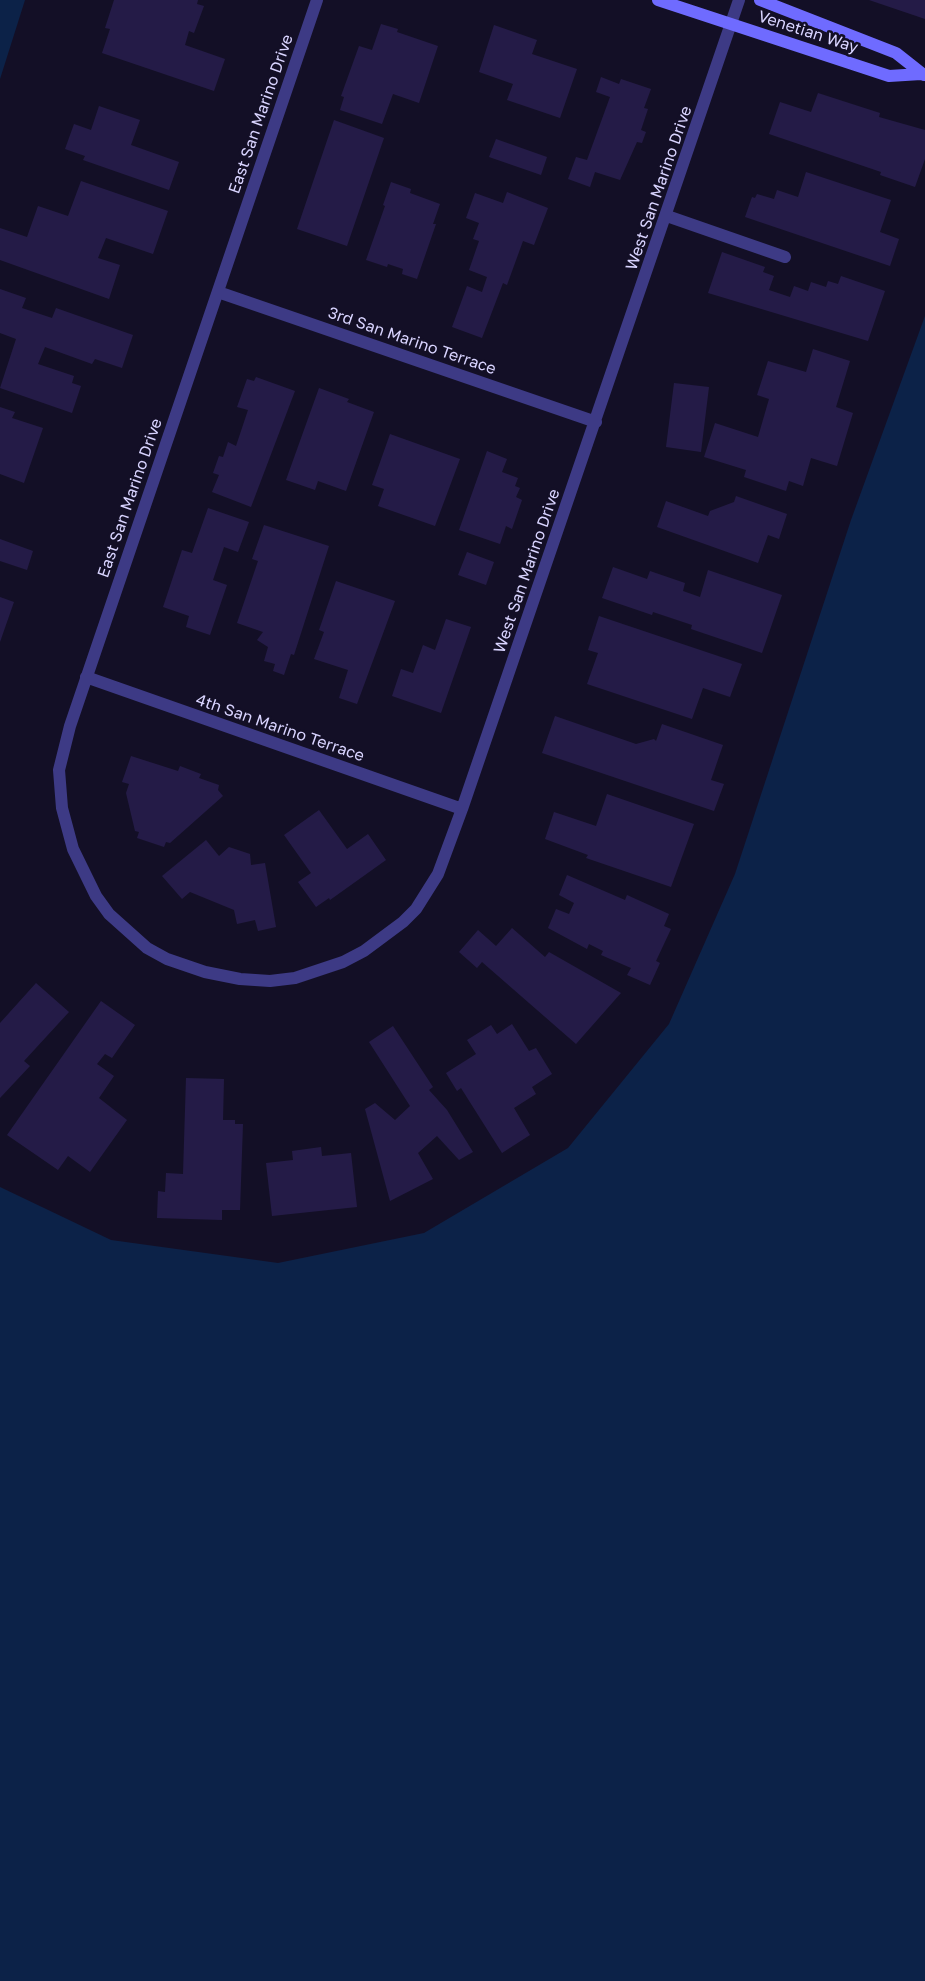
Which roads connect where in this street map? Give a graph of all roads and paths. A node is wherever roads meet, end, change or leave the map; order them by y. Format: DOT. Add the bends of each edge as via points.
graph roads {
  1 [pos="316,0"];
  2 [pos="658,0"];
  3 [pos="740,0"];
  4 [pos="760,0"];
  5 [pos="731,25"];
  6 [pos="923,75"];
  7 [pos="667,216"];
  8 [pos="785,257"];
  9 [pos="218,292"];
  10 [pos="596,422"];
  11 [pos="86,677"];
  12 [pos="462,809"];
  13 [pos="187,967"];
  1 -- 9 [label="street, East San Marino Drive"];
  2 -- 5 [label="main road, Venetian Way"];
  3 -- 5 [label="street, West San Marino Drive"];
  4 -- 6 [label="main road, Venetian Way" via="896,53"];
  5 -- 6 [label="main road, Venetian Way" via="889,76"];
  5 -- 7 [label="street, West San Marino Drive"];
  7 -- 8 [label="street"];
  7 -- 10 [label="street, West San Marino Drive"];
  9 -- 10 [label="street, 3rd San Marino Terrace"];
  9 -- 11 [label="street, East San Marino Drive"];
  10 -- 12 [label="street, West San Marino Drive"];
  11 -- 12 [label="street, 4th San Marino Terrace"];
  11 -- 13 [label="street, East San Marino Drive" via="59,770 62,808 72,849 96,896 110,914 147,948"];
  12 -- 13 [label="street, West San Marino Drive" via="438,874 420,903 402,922 364,951 321,970 270,981 218,975"];
}
